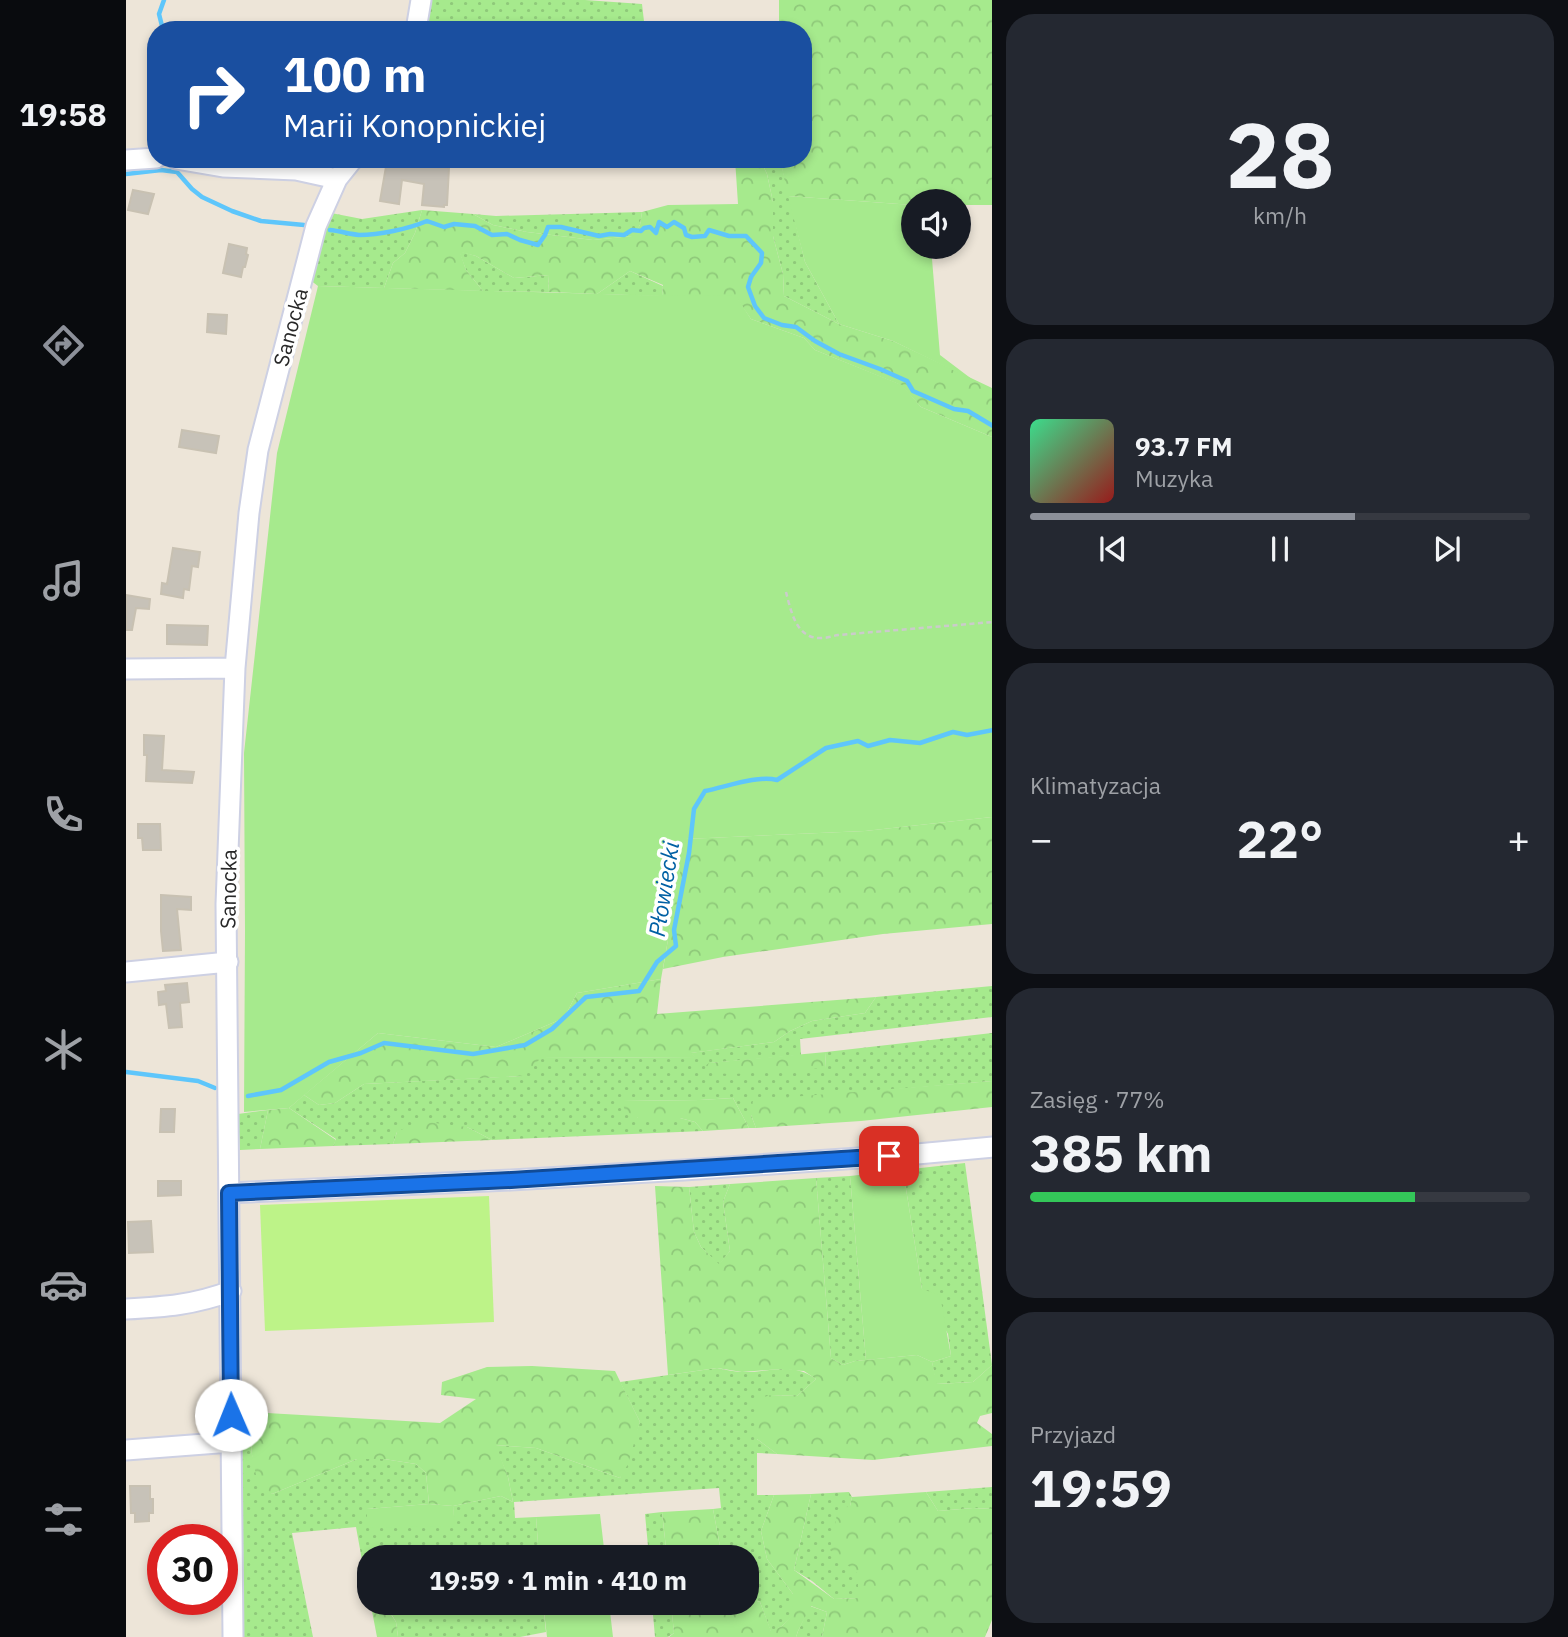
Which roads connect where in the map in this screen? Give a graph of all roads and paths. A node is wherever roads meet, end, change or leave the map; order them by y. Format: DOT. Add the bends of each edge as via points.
graph roads {
  1 [pos="422,0"];
  2 [pos="418,21"];
  3 [pos="147,159"];
  4 [pos="126,160"];
  5 [pos="247,168"];
  6 [pos="346,168"];
  7 [pos="337,179"];
  8 [pos="786,592"];
  9 [pos="992,622"];
  10 [pos="236,668"];
  11 [pos="126,669"];
  12 [pos="228,962"];
  13 [pos="126,972"];
  14 [pos="992,1147"];
  15 [pos="229,1193"];
  16 [pos="231,1291"];
  17 [pos="126,1310"];
  18 [pos="231,1442"];
  19 [pos="126,1450"];
  20 [pos="233,1637"];
  1 -- 2 [label="street"];
  3 -- 4 [label="street"];
  5 -- 7 [label="street" via="296,170"];
  6 -- 7 [label="street, Sanocka"];
  7 -- 10 [label="street, Sanocka" via="316,226 258,450"];
  8 -- 9 [label="path" via="793,618 803,632 818,638"];
  10 -- 11 [label="street"];
  10 -- 12 [label="street, Sanocka" via="226,904"];
  12 -- 13 [label="street"];
  12 -- 15 [label="street, Sanocka"];
  14 -- 15 [label="street" via="684,1170"];
  15 -- 16 [label="street, Sanocka"];
  16 -- 17 [label="street" via="170,1307"];
  16 -- 18 [label="street, Sanocka"];
  18 -- 19 [label="street"];
  18 -- 20 [label="street, Sanocka"];
}
